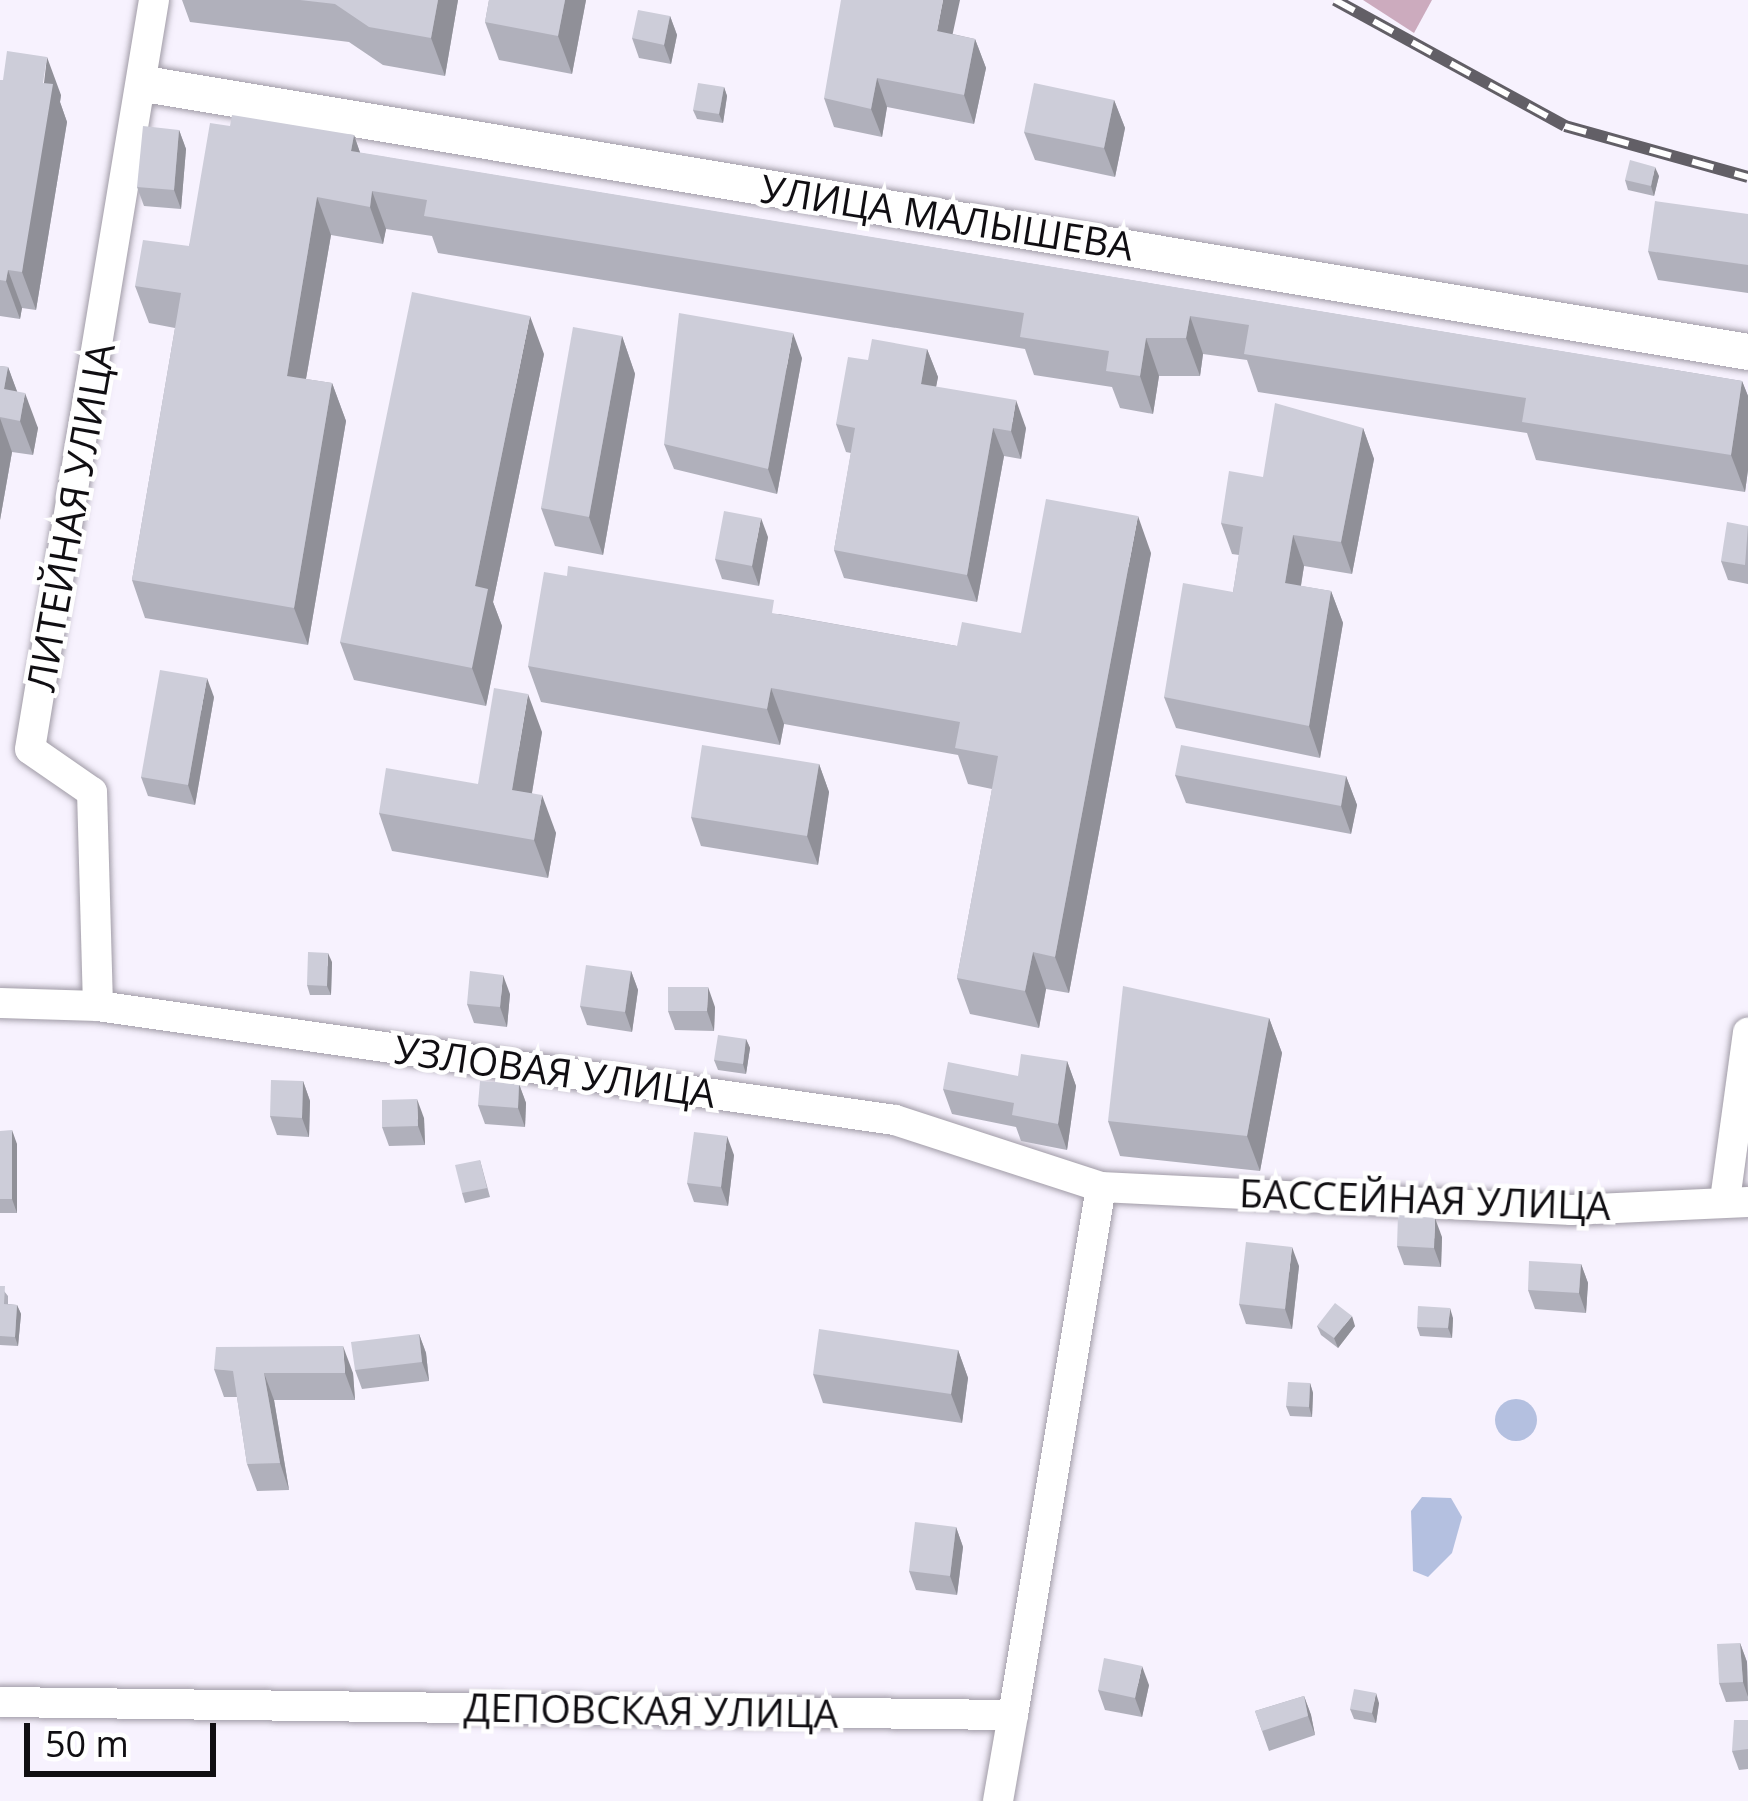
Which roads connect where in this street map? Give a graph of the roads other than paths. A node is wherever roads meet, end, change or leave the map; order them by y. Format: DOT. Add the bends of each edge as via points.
graph roads {
  1 [pos="154,0"];
  2 [pos="145,84"];
  3 [pos="1748,352"];
  4 [pos="0,1004"];
  5 [pos="98,1006"];
  6 [pos="1748,1033"];
  7 [pos="1101,1187"];
  8 [pos="1736,1201"];
  9 [pos="0,1702"];
  10 [pos="1013,1715"];
  11 [pos="998,1801"];
  1 -- 2 [label="street, ЛИТЕЙНАЯ УЛИЦА"];
  2 -- 3 [label="street, УЛИЦА МАЛЫШЕВА"];
  2 -- 5 [label="street, ЛИТЕЙНАЯ УЛИЦА" via="30,749 92,792"];
  4 -- 5 [label="street, УЗЛОВАЯ УЛИЦА"];
  5 -- 7 [label="street, УЗЛОВАЯ УЛИЦА" via="895,1120"];
  6 -- 8 [label="street"];
  7 -- 8 [label="street, БАССЕЙНАЯ УЛИЦА" via="1571,1210"];
  7 -- 10 [label="street"];
  9 -- 10 [label="street, ДЕПОВСКАЯ УЛИЦА"];
  10 -- 11 [label="street"];
}
